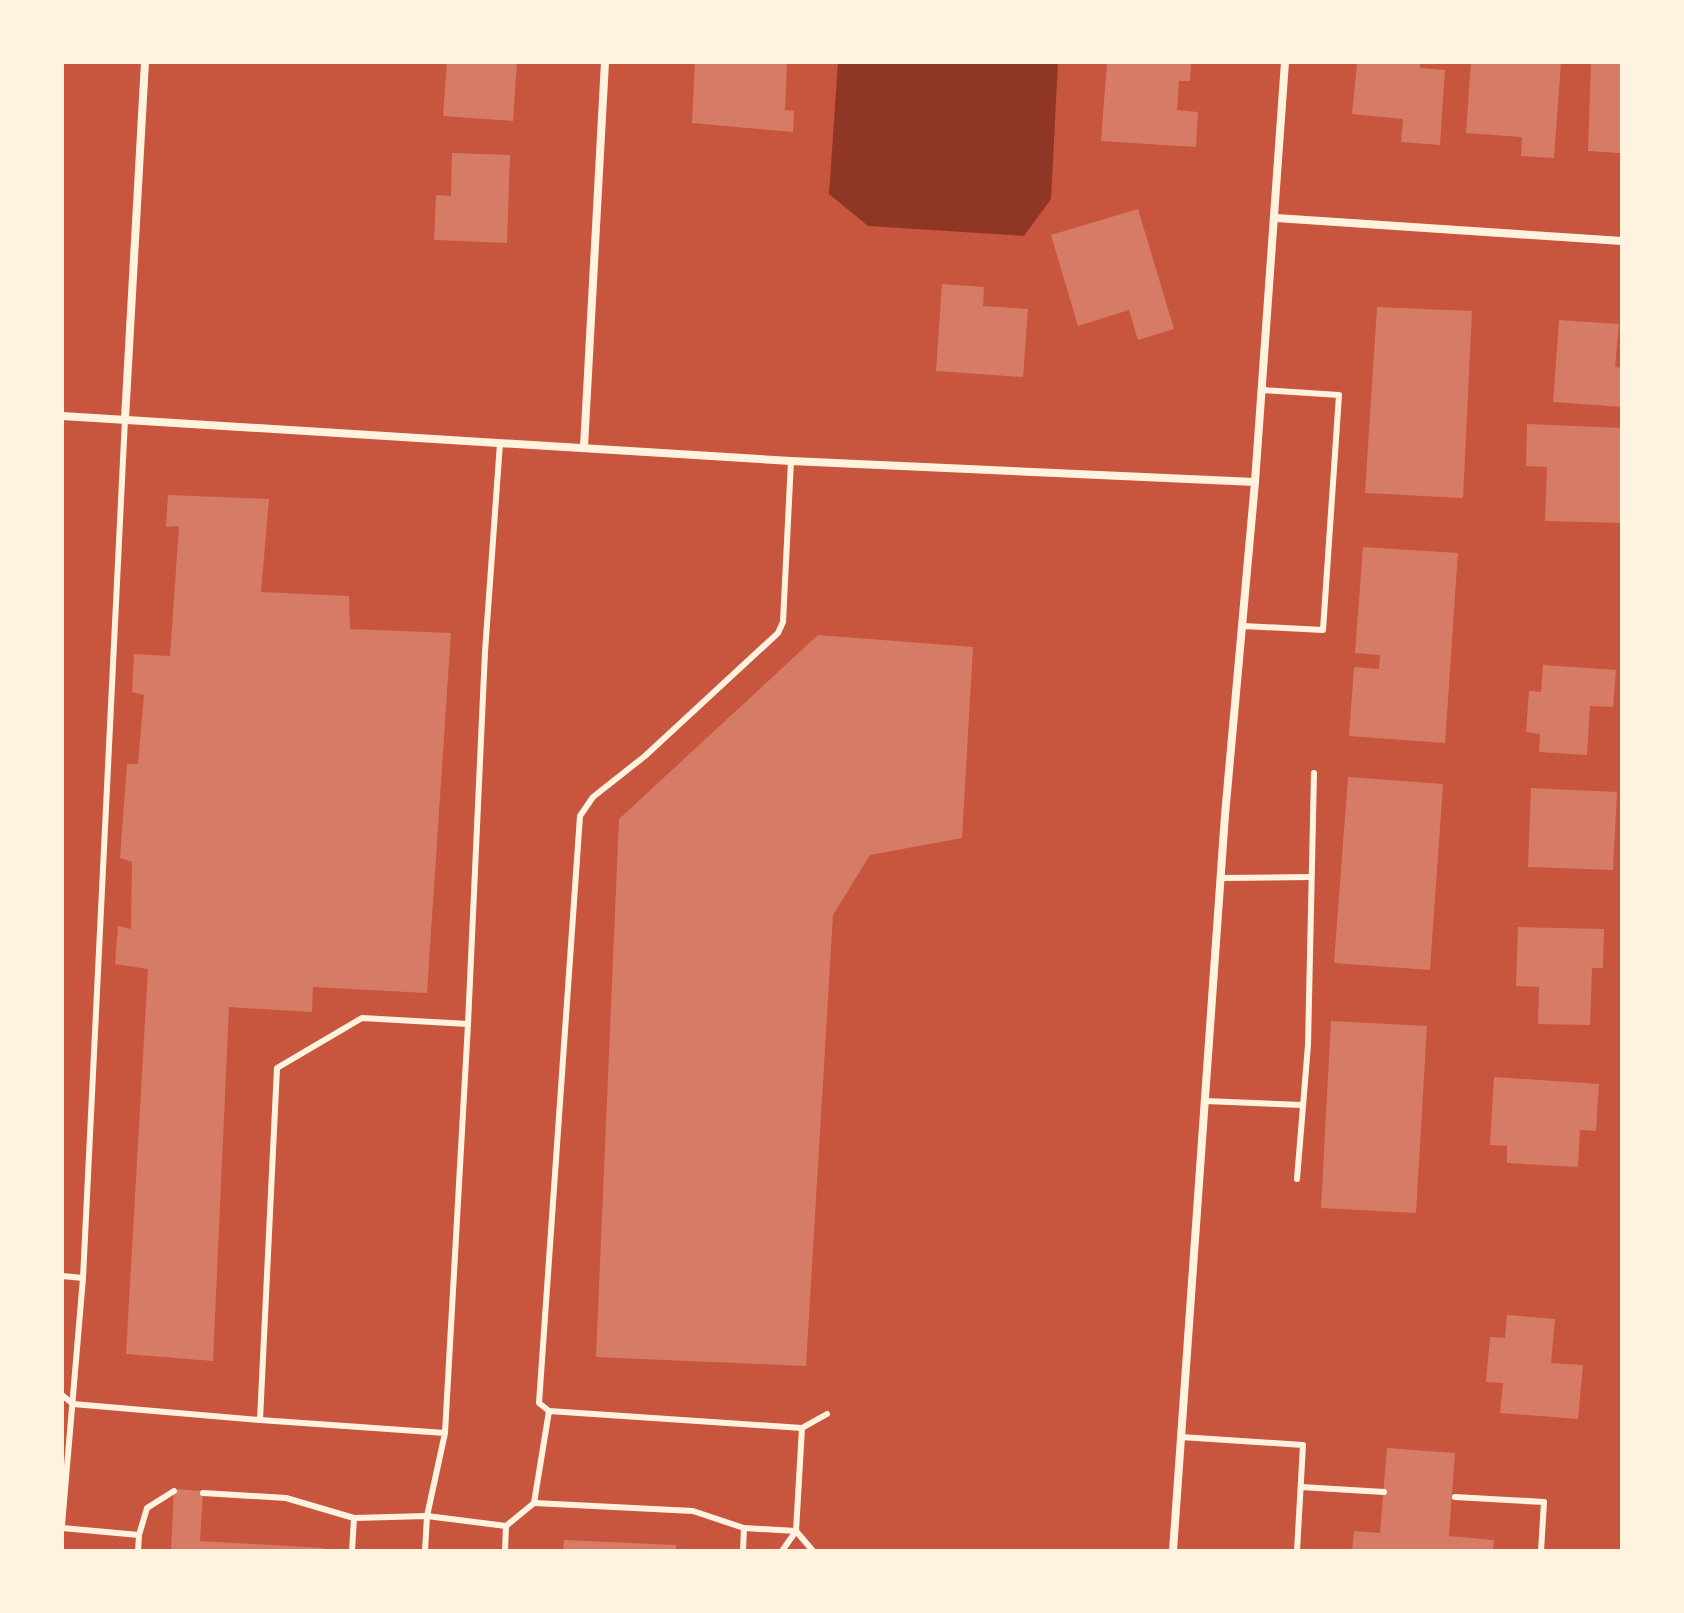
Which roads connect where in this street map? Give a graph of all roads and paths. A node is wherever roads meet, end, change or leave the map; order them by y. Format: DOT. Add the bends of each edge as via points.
graph roads {
  1 [pos="145,62"];
  2 [pos="605,62"];
  3 [pos="1285,62"];
  4 [pos="1276,218"];
  5 [pos="1622,241"];
  6 [pos="1262,390"];
  7 [pos="62,416"];
  8 [pos="125,419"];
  9 [pos="500,443"];
  10 [pos="584,447"];
  11 [pos="791,461"];
  12 [pos="1255,482"];
  13 [pos="1243,626"];
  14 [pos="1314,773"];
  15 [pos="1311,877"];
  16 [pos="1221,878"];
  17 [pos="468,1024"];
  18 [pos="1205,1101"];
  19 [pos="1303,1105"];
  20 [pos="1297,1179"];
  21 [pos="62,1276"];
  22 [pos="83,1278"];
  23 [pos="62,1395"];
  24 [pos="73,1404"];
  25 [pos="549,1411"];
  26 [pos="827,1414"];
  27 [pos="260,1420"];
  28 [pos="802,1428"];
  29 [pos="445,1433"];
  30 [pos="1181,1437"];
  31 [pos="1301,1487"];
  32 [pos="174,1491"];
  33 [pos="1384,1492"];
  34 [pos="203,1493"];
  35 [pos="1455,1497"];
  36 [pos="534,1503"];
  37 [pos="427,1516"];
  38 [pos="354,1518"];
  39 [pos="62,1526"];
  40 [pos="506,1526"];
  41 [pos="744,1528"];
  42 [pos="796,1531"];
  43 [pos="139,1535"];
  44 [pos="138,1551"];
  45 [pos="352,1551"];
  46 [pos="425,1551"];
  47 [pos="505,1551"];
  48 [pos="743,1551"];
  49 [pos="782,1551"];
  50 [pos="813,1551"];
  51 [pos="1173,1551"];
  52 [pos="1297,1551"];
  53 [pos="1541,1551"];
  1 -- 8 [label="street"];
  2 -- 10 [label="street"];
  3 -- 4 [label="street"];
  4 -- 5 [label="street"];
  4 -- 6 [label="street"];
  6 -- 12 [label="street"];
  6 -- 13 [label="lane" via="1339,395 1323,630"];
  7 -- 8 [label="street"];
  8 -- 9 [label="street"];
  8 -- 22 [label="lane"];
  9 -- 10 [label="street"];
  9 -- 17 [label="lane"];
  10 -- 11 [label="street"];
  11 -- 12 [label="street"];
  11 -- 25 [label="lane" via="783,622 778,633 593,797 580,816 539,1403"];
  12 -- 13 [label="street"];
  13 -- 16 [label="street"];
  14 -- 15 [label="lane"];
  15 -- 16 [label="lane"];
  15 -- 19 [label="lane"];
  16 -- 18 [label="street"];
  17 -- 27 [label="lane" via="362,1018 277,1068"];
  17 -- 29 [label="lane"];
  18 -- 19 [label="lane"];
  18 -- 30 [label="street"];
  19 -- 20 [label="lane"];
  21 -- 22 [label="lane"];
  22 -- 24 [label="lane"];
  23 -- 24 [label="lane"];
  24 -- 27 [label="lane"];
  24 -- 39 [label="lane"];
  25 -- 28 [label="lane"];
  25 -- 36 [label="lane"];
  26 -- 28 [label="lane"];
  27 -- 29 [label="lane"];
  28 -- 42 [label="lane"];
  29 -- 37 [label="lane"];
  30 -- 31 [label="lane" via="1303,1445"];
  30 -- 51 [label="street"];
  31 -- 33 [label="lane"];
  31 -- 52 [label="lane"];
  32 -- 43 [label="lane" via="147,1508"];
  34 -- 38 [label="lane" via="286,1498"];
  35 -- 53 [label="lane" via="1544,1502"];
  36 -- 40 [label="lane"];
  36 -- 41 [label="lane" via="693,1511"];
  37 -- 38 [label="lane"];
  37 -- 40 [label="lane"];
  37 -- 46 [label="lane"];
  38 -- 45 [label="lane"];
  39 -- 43 [label="lane"];
  40 -- 47 [label="lane"];
  41 -- 42 [label="lane"];
  41 -- 48 [label="lane"];
  42 -- 49 [label="lane"];
  42 -- 50 [label="lane"];
  43 -- 44 [label="lane"];
}
